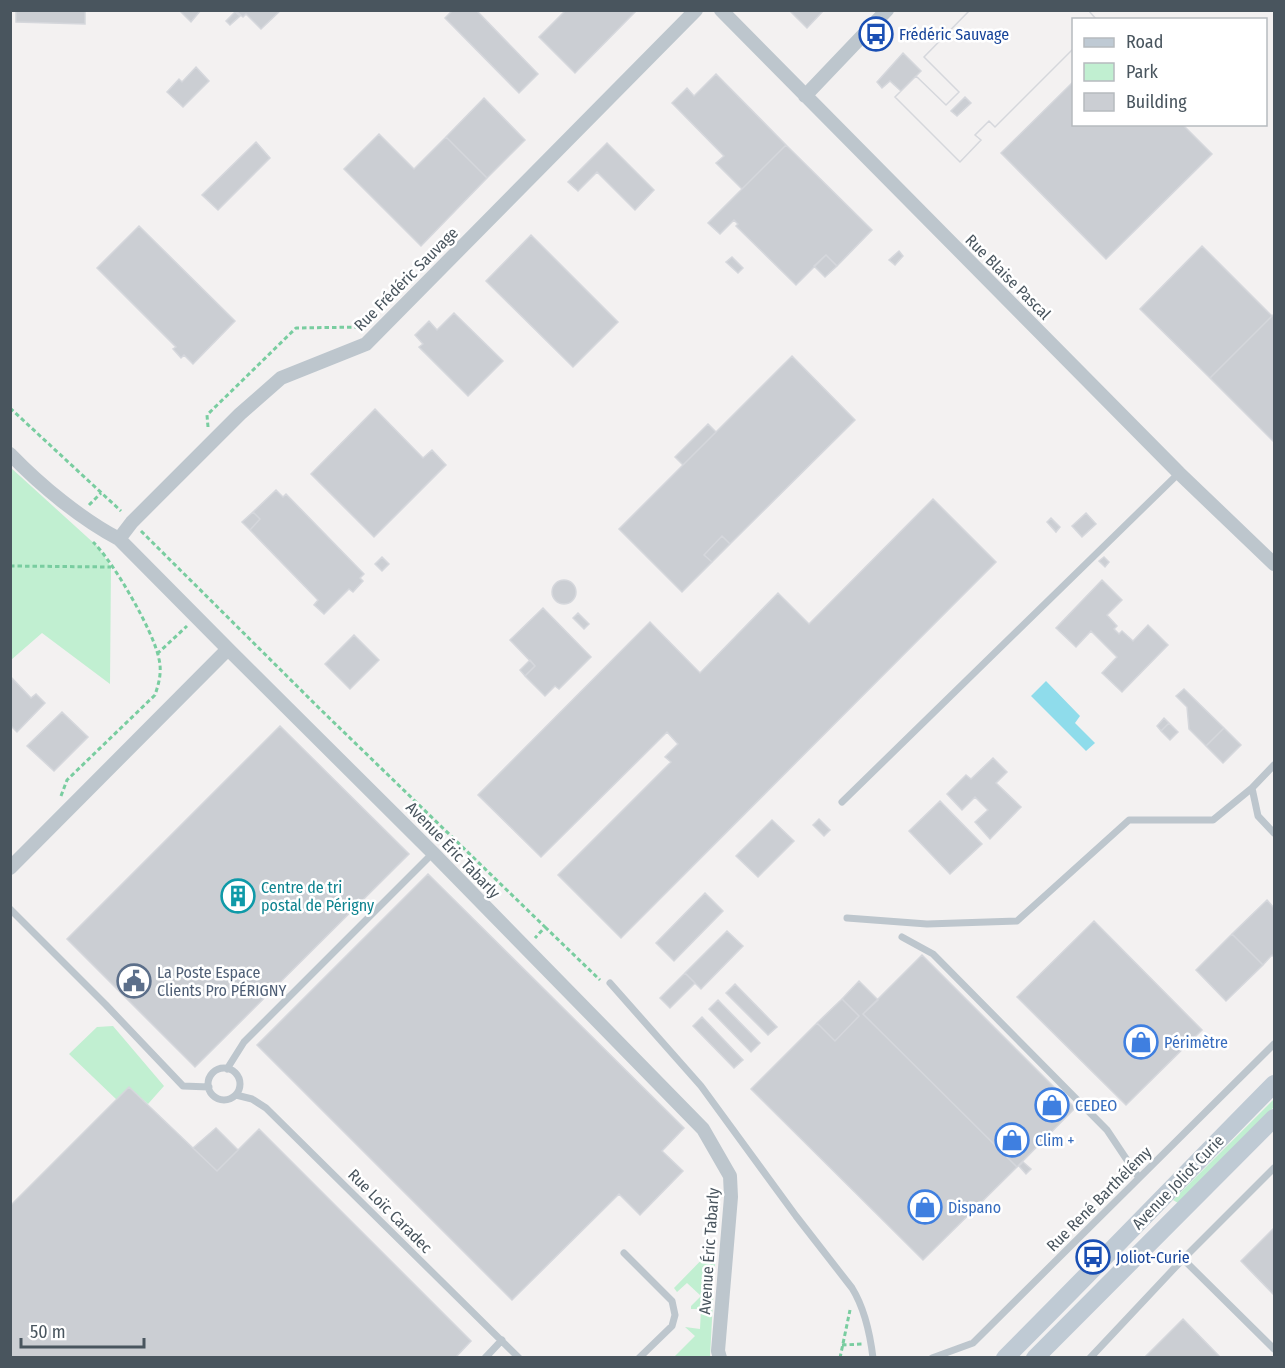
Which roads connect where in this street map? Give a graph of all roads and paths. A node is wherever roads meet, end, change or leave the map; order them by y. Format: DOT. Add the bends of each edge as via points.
graph roads {
  1 [pos="696,10"];
  2 [pos="721,10"];
  3 [pos="887,10"];
  4 [pos="805,96"];
  5 [pos="10,408"];
  6 [pos="10,454"];
  7 [pos="1179,473"];
  8 [pos="80,514"];
  9 [pos="132,522"];
  10 [pos="88,538"];
  11 [pos="119,540"];
  12 [pos="1275,564"];
  13 [pos="10,566"];
  14 [pos="111,567"];
  15 [pos="228,649"];
  16 [pos="1275,765"];
  17 [pos="1252,788"];
  18 [pos="60,796"];
  19 [pos="842,802"];
  20 [pos="1275,833"];
  21 [pos="433,853"];
  22 [pos="10,868"];
  23 [pos="10,909"];
  24 [pos="847,918"];
  25 [pos="545,927"];
  26 [pos="902,936"];
  27 [pos="525,948"];
  28 [pos="599,980"];
  29 [pos="610,983"];
  30 [pos="1275,1044"];
  31 [pos="227,1069"];
  32 [pos="1275,1084"];
  33 [pos="209,1087"];
  34 [pos="236,1095"];
  35 [pos="1275,1118"];
  36 [pos="1275,1168"];
  37 [pos="1139,1178"];
  38 [pos="624,1253"];
  39 [pos="1183,1259"];
  40 [pos="859,1300"];
  41 [pos="502,1341"];
  42 [pos="871,1344"];
  43 [pos="842,1346"];
  44 [pos="1275,1349"];
  45 [pos="485,1358"];
  46 [pos="519,1358"];
  47 [pos="639,1358"];
  48 [pos="720,1358"];
  49 [pos="840,1358"];
  50 [pos="873,1358"];
  51 [pos="932,1358"];
  52 [pos="1005,1358"];
  53 [pos="1035,1358"];
  54 [pos="1090,1358"];
  1 -- 9 [label="street, Rue Frédéric Sauvage" via="366,344 281,378"];
  2 -- 4 [label="street, Rue Blaise Pascal"];
  3 -- 4 [label="street"];
  4 -- 7 [label="street, Rue Blaise Pascal"];
  5 -- 8 [label="path" via="102,492"];
  6 -- 8 [label="street, Avenue Éric Tabarly"];
  7 -- 12 [label="street, Rue Blaise Pascal"];
  7 -- 19 [label="lane"];
  8 -- 11 [label="street, Avenue Éric Tabarly"];
  9 -- 11 [label="street, Rue Frédéric Sauvage"];
  9 -- 25 [label="path"];
  10 -- 14 [label="path"];
  11 -- 15 [label="street, Avenue Éric Tabarly"];
  13 -- 14 [label="path"];
  14 -- 18 [label="path" via="135,602 159,656 161,676 155,695 67,780"];
  15 -- 21 [label="street, Avenue Éric Tabarly"];
  15 -- 22 [label="street"];
  16 -- 17 [label="lane"];
  17 -- 20 [label="lane" via="1258,816"];
  17 -- 24 [label="lane" via="1213,820 1129,820 1017,921 927,924"];
  21 -- 27 [label="street, Avenue Éric Tabarly"];
  21 -- 31 [label="lane" via="244,1042"];
  23 -- 33 [label="lane" via="183,1086"];
  25 -- 27 [label="path"];
  25 -- 28 [label="path"];
  26 -- 37 [label="lane" via="933,954 1107,1130"];
  27 -- 48 [label="street, Avenue Éric Tabarly" via="703,1129 730,1176"];
  29 -- 40 [label="lane" via="701,1086"];
  30 -- 37 [label="lane, Rue René Barthélémy"];
  31 -- 33 [label="lane" via="213,1073"];
  31 -- 34 [label="lane" via="240,1081"];
  32 -- 52 [label="main road, Avenue Joliot Curie"];
  33 -- 34 [label="lane" via="218,1099"];
  34 -- 41 [label="lane, Rue Loïc Caradec" via="266,1108"];
  35 -- 53 [label="main road, Avenue Joliot Curie"];
  36 -- 39 [label="lane"];
  37 -- 51 [label="lane, Rue René Barthélémy" via="973,1343"];
  38 -- 47 [label="lane" via="672,1301 675,1315 672,1326"];
  39 -- 44 [label="lane"];
  39 -- 54 [label="lane"];
  40 -- 42 [label="lane"];
  40 -- 43 [label="path" via="851,1309"];
  41 -- 45 [label="lane"];
  41 -- 46 [label="lane, Rue Loïc Caradec"];
  42 -- 43 [label="path"];
  42 -- 50 [label="lane"];
  43 -- 49 [label="path"];
}
